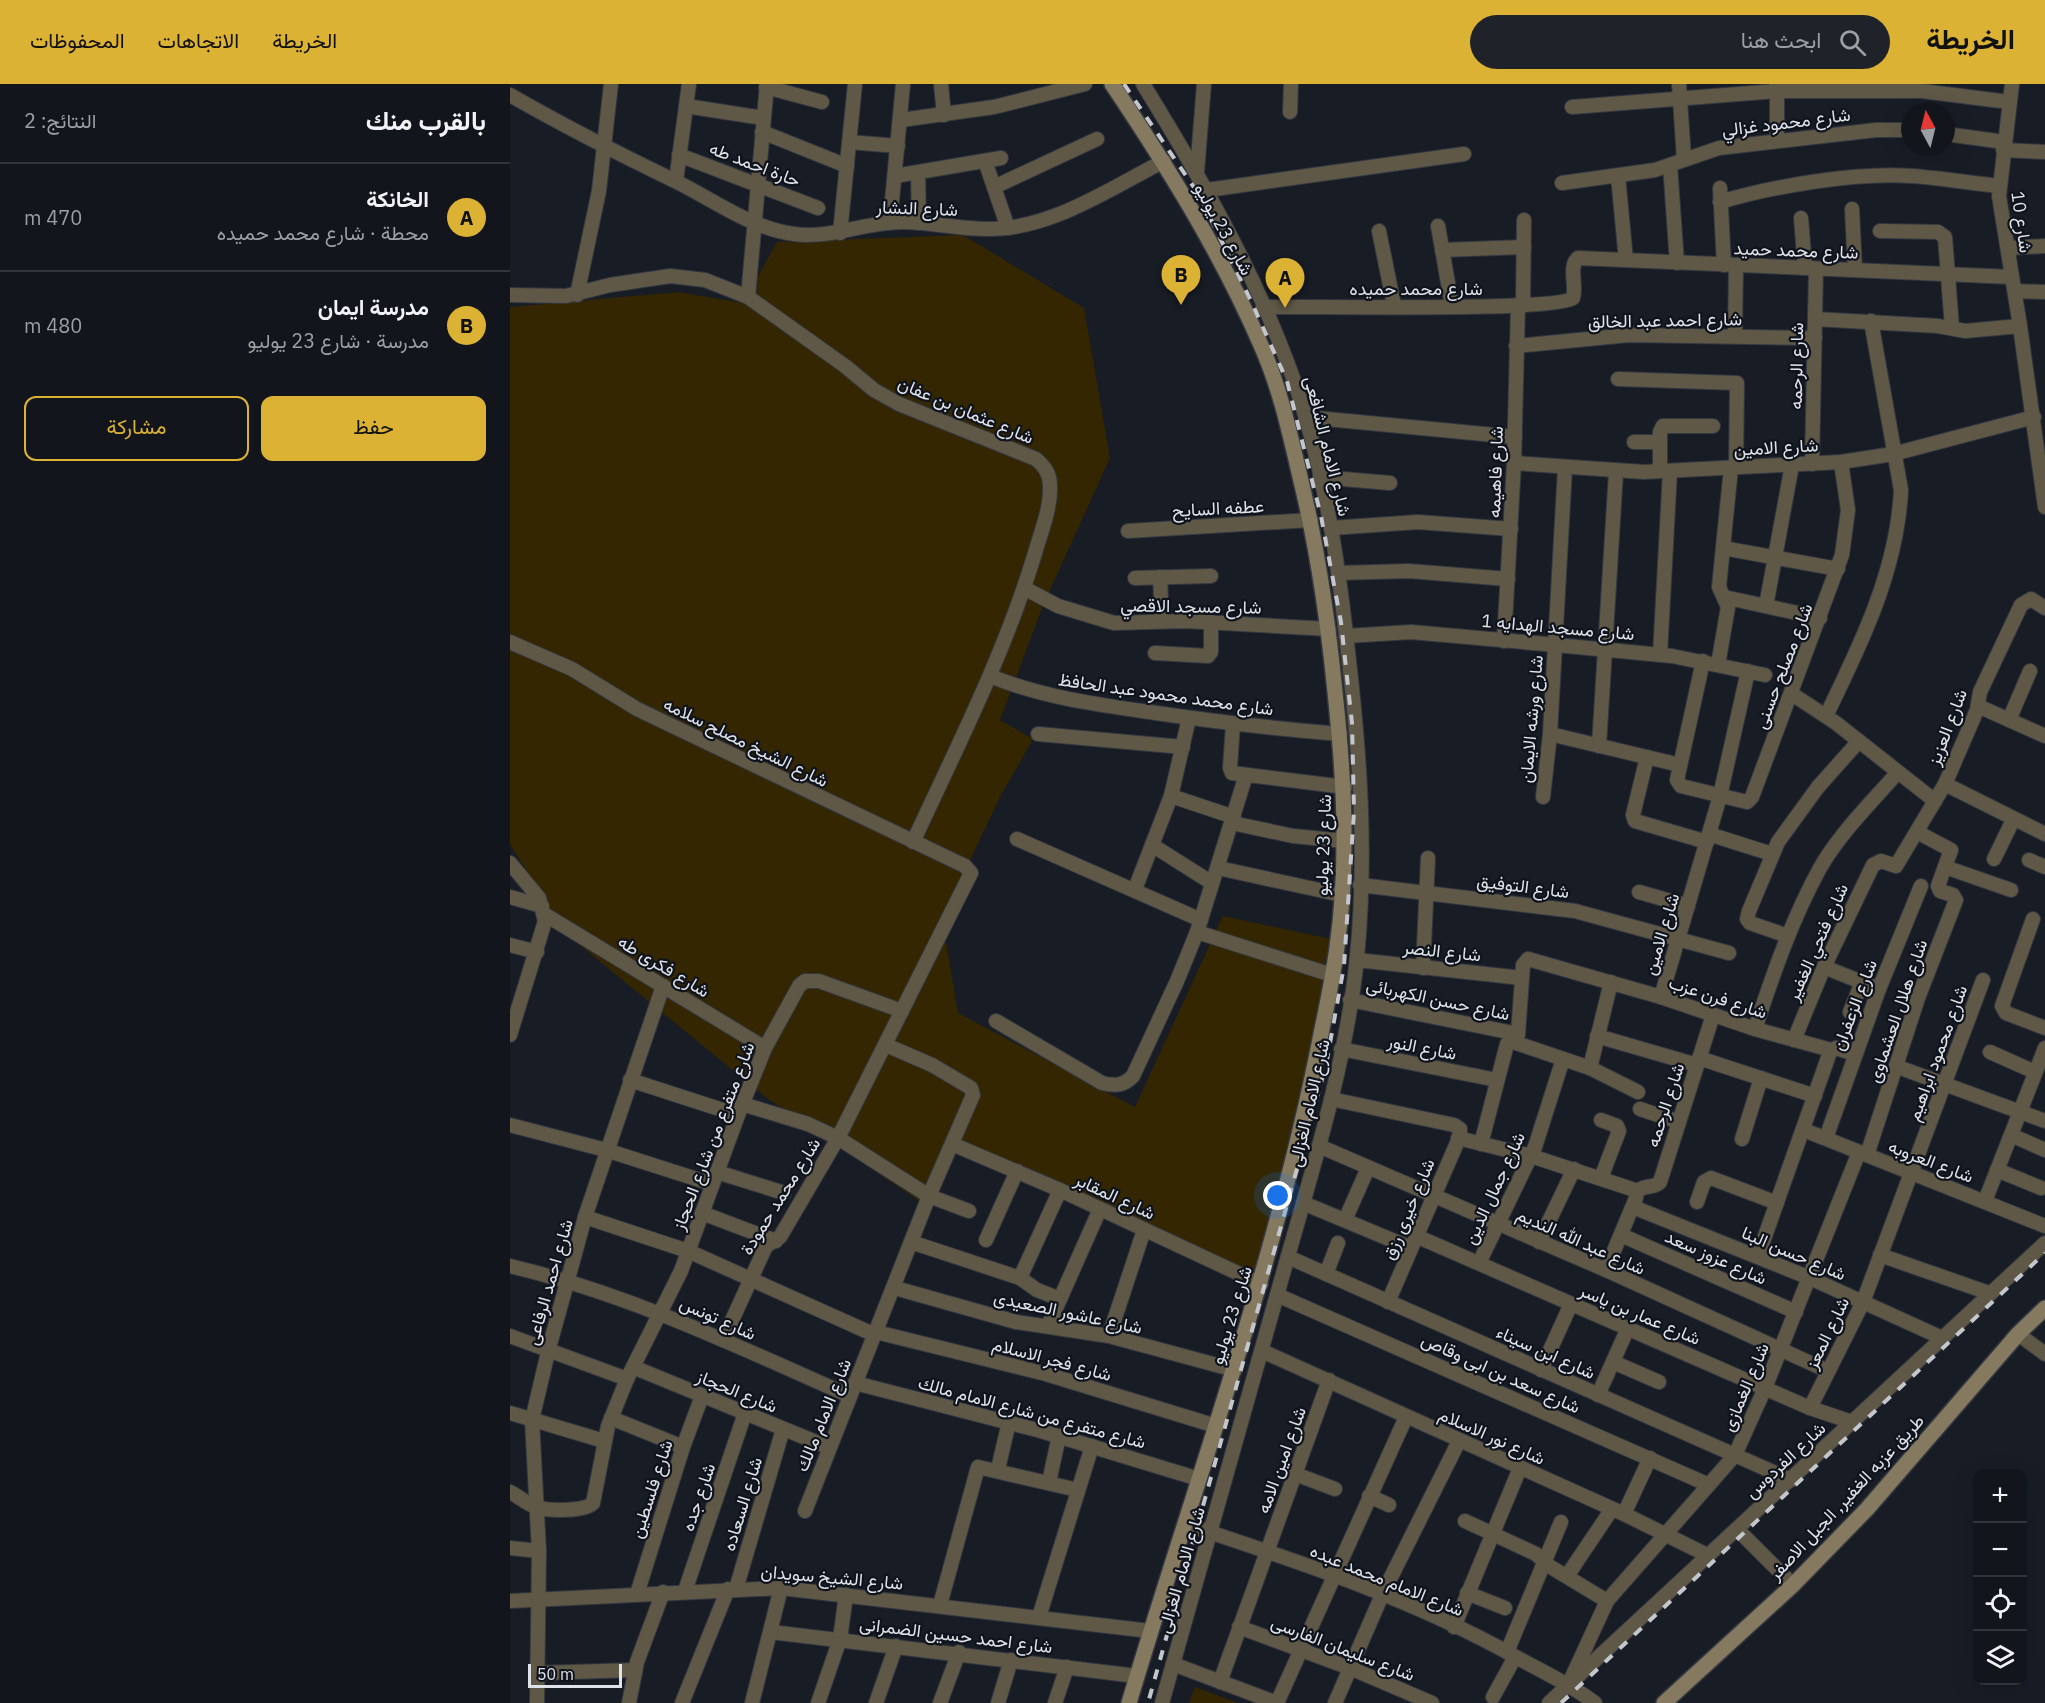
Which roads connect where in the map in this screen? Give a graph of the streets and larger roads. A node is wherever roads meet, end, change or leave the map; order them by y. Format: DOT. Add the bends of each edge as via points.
graph roads {
  1 [pos="608,84"];
  2 [pos="689,84"];
  3 [pos="855,84"];
  4 [pos="903,84"];
  5 [pos="941,84"];
  6 [pos="1085,84"];
  7 [pos="1112,84"];
  8 [pos="1143,84"];
  9 [pos="1204,84"];
  10 [pos="1291,84"];
  11 [pos="2012,84"];
  12 [pos="766,86"];
  13 [pos="1777,87"];
  14 [pos="1679,91"];
  15 [pos="510,95"];
  16 [pos="822,102"];
  17 [pos="2009,102"];
  18 [pos="686,106"];
  19 [pos="1572,107"];
  20 [pos="1290,112"];
  21 [pos="944,115"];
  22 [pos="901,120"];
  23 [pos="763,124"];
  24 [pos="1901,130"];
  25 [pos="1955,136"];
  26 [pos="1097,139"];
  27 [pos="1778,140"];
  28 [pos="849,142"];
  29 [pos="898,146"];
  30 [pos="2003,146"];
  31 [pos="604,148"];
  32 [pos="2045,152"];
  33 [pos="1464,154"];
  34 [pos="679,155"];
  35 [pos="1001,158"];
  36 [pos="1684,159"];
  37 [pos="985,161"];
  38 [pos="1164,161"];
  39 [pos="1670,165"];
  40 [pos="847,166"];
  41 [pos="918,172"];
  42 [pos="1197,172"];
  43 [pos="895,176"];
  44 [pos="1618,176"];
  45 [pos="676,181"];
  46 [pos="1562,183"];
  47 [pos="757,184"];
  48 [pos="1999,186"];
  49 [pos="994,188"];
  50 [pos="1207,190"];
  51 [pos="818,207"];
  52 [pos="1852,209"];
  53 [pos="1800,218"];
  54 [pos="1524,220"];
  55 [pos="890,222"];
  56 [pos="753,223"];
  57 [pos="919,223"];
  58 [pos="1438,226"];
  59 [pos="1008,228"];
  60 [pos="1379,231"];
  61 [pos="1880,231"];
  62 [pos="840,233"];
  63 [pos="2045,246"];
  64 [pos="1524,247"];
  65 [pos="2008,248"];
  66 [pos="1442,250"];
  67 [pos="1626,260"];
  68 [pos="1677,263"];
  69 [pos="1730,265"];
  70 [pos="1810,268"];
  71 [pos="1856,270"];
  72 [pos="1948,274"];
  73 [pos="2014,284"];
  74 [pos="2045,292"];
  75 [pos="510,295"];
  76 [pos="577,295"];
  77 [pos="748,297"];
  78 [pos="1569,301"];
  79 [pos="1394,305"];
  80 [pos="1521,305"];
  81 [pos="1452,306"];
  82 [pos="1263,307"];
  83 [pos="1815,319"];
  84 [pos="1871,321"];
  85 [pos="2020,326"];
  86 [pos="1952,328"];
  87 [pos="1735,336"];
  88 [pos="1815,338"];
  89 [pos="1516,346"];
  90 [pos="1618,379"];
  91 [pos="1306,417"];
  92 [pos="2034,417"];
  93 [pos="1713,426"];
  94 [pos="1515,437"];
  95 [pos="1634,442"];
  96 [pos="1660,442"];
  97 [pos="2041,442"];
  98 [pos="1893,454"];
  99 [pos="1841,462"];
  100 [pos="1514,463"];
  101 [pos="1812,464"];
  102 [pos="1792,465"];
  103 [pos="1565,468"];
  104 [pos="1733,468"];
  105 [pos="1665,471"];
  106 [pos="1616,472"];
  107 [pos="1320,477"];
  108 [pos="2043,481"];
  109 [pos="1390,483"];
  110 [pos="2045,507"];
  111 [pos="1311,520"];
  112 [pos="1331,528"];
  113 [pos="1511,529"];
  114 [pos="1128,531"];
  115 [pos="1723,548"];
  116 [pos="1775,556"];
  117 [pos="1838,569"];
  118 [pos="1338,573"];
  119 [pos="1211,576"];
  120 [pos="1160,577"];
  121 [pos="1136,578"];
  122 [pos="1508,579"];
  123 [pos="1024,588"];
  124 [pos="1724,597"];
  125 [pos="1766,606"];
  126 [pos="2045,608"];
  127 [pos="1820,618"];
  128 [pos="1162,621"];
  129 [pos="1211,622"];
  130 [pos="1329,629"];
  131 [pos="1346,636"];
  132 [pos="1504,641"];
  133 [pos="510,642"];
  134 [pos="1556,645"];
  135 [pos="1606,650"];
  136 [pos="1155,654"];
  137 [pos="1660,655"];
  138 [pos="1703,661"];
  139 [pos="1718,665"];
  140 [pos="1749,671"];
  141 [pos="2030,671"];
  142 [pos="1765,675"];
  143 [pos="990,676"];
  144 [pos="1792,694"];
  145 [pos="1978,706"];
  146 [pos="1826,716"];
  147 [pos="1189,718"];
  148 [pos="2009,720"];
  149 [pos="1233,724"];
  150 [pos="2044,733"];
  151 [pos="1038,734"];
  152 [pos="1340,734"];
  153 [pos="1550,734"];
  154 [pos="1859,741"];
  155 [pos="1599,746"];
  156 [pos="1183,747"];
  157 [pos="1647,757"];
  158 [pos="1678,771"];
  159 [pos="1898,772"];
  160 [pos="1246,775"];
  161 [pos="1945,784"];
  162 [pos="1345,787"];
  163 [pos="1171,796"];
  164 [pos="1720,796"];
  165 [pos="1543,797"];
  166 [pos="1935,801"];
  167 [pos="1233,820"];
  168 [pos="2013,820"];
  169 [pos="1917,832"];
  170 [pos="2045,834"];
  171 [pos="1708,838"];
  172 [pos="1017,839"];
  173 [pos="1345,841"];
  174 [pos="913,842"];
  175 [pos="1152,845"];
  176 [pos="1772,854"];
  177 [pos="1428,858"];
  178 [pos="1994,859"];
  179 [pos="2030,860"];
  180 [pos="1878,861"];
  181 [pos="510,863"];
  182 [pos="1945,867"];
  183 [pos="2045,867"];
  184 [pos="1218,868"];
  185 [pos="1212,883"];
  186 [pos="1360,885"];
  187 [pos="1921,886"];
  188 [pos="1135,889"];
  189 [pos="2011,890"];
  190 [pos="1639,892"];
  191 [pos="1426,893"];
  192 [pos="1342,895"];
  193 [pos="510,897"];
  194 [pos="1688,906"];
  195 [pos="543,910"];
  196 [pos="2033,919"];
  197 [pos="1199,926"];
  198 [pos="1788,936"];
  199 [pos="1679,939"];
  200 [pos="510,945"];
  201 [pos="537,952"];
  202 [pos="1729,953"];
  203 [pos="1357,960"];
  204 [pos="1423,968"];
  205 [pos="1824,968"];
  206 [pos="1332,975"];
  207 [pos="1522,978"];
  208 [pos="1983,980"];
  209 [pos="1611,982"];
  210 [pos="1862,982"];
  211 [pos="663,986"];
  212 [pos="1880,989"];
  213 [pos="1661,997"];
  214 [pos="1350,1000"];
  215 [pos="902,1011"];
  216 [pos="1850,1012"];
  217 [pos="1713,1015"];
  218 [pos="996,1021"];
  219 [pos="2045,1028"];
  220 [pos="1755,1029"];
  221 [pos="510,1035"];
  222 [pos="1597,1036"];
  223 [pos="1514,1038"];
  224 [pos="1794,1040"];
  225 [pos="886,1045"];
  226 [pos="765,1048"];
  227 [pos="1341,1049"];
  228 [pos="1831,1050"];
  229 [pos="1990,1052"];
  230 [pos="2044,1053"];
  231 [pos="1855,1054"];
  232 [pos="1563,1059"];
  233 [pos="1698,1062"];
  234 [pos="1898,1067"];
  235 [pos="1590,1068"];
  236 [pos="2036,1072"];
  237 [pos="1761,1078"];
  238 [pos="630,1080"];
  239 [pos="1497,1080"];
  240 [pos="1946,1084"];
  241 [pos="1638,1092"];
  242 [pos="1815,1095"];
  243 [pos="1331,1099"];
  244 [pos="740,1109"];
  245 [pos="1640,1109"];
  246 [pos="2020,1111"];
  247 [pos="1600,1120"];
  248 [pos="2045,1121"];
  249 [pos="1679,1122"];
  250 [pos="510,1125"];
  251 [pos="1804,1130"];
  252 [pos="1459,1134"];
  253 [pos="2011,1135"];
  254 [pos="838,1138"];
  255 [pos="1826,1138"];
  256 [pos="1742,1139"];
  257 [pos="952,1144"];
  258 [pos="1481,1144"];
  259 [pos="1319,1146"];
  260 [pos="606,1150"];
  261 [pos="2045,1150"];
  262 [pos="1863,1154"];
  263 [pos="1531,1156"];
  264 [pos="1368,1168"];
  265 [pos="1574,1169"];
  266 [pos="1997,1170"];
  267 [pos="1017,1171"];
  268 [pos="1911,1172"];
  269 [pos="715,1178"];
  270 [pos="1602,1178"];
  271 [pos="2041,1188"];
  272 [pos="1060,1190"];
  273 [pos="1638,1191"];
  274 [pos="784,1193"];
  275 [pos="929,1196"];
  276 [pos="1432,1196"];
  277 [pos="1985,1201"];
  278 [pos="1697,1202"];
  279 [pos="1303,1203"];
  280 [pos="1777,1203"];
  281 [pos="1633,1207"];
  282 [pos="1100,1209"];
  283 [pos="969,1211"];
  284 [pos="702,1213"];
  285 [pos="585,1217"];
  286 [pos="1345,1220"];
  287 [pos="1498,1224"];
  288 [pos="2045,1226"];
  289 [pos="1144,1230"];
  290 [pos="1621,1235"];
  291 [pos="986,1239"];
  292 [pos="776,1241"];
  293 [pos="912,1242"];
  294 [pos="1413,1242"];
  295 [pos="1539,1242"];
  296 [pos="1338,1243"];
  297 [pos="2045,1243"];
  298 [pos="688,1251"];
  299 [pos="1880,1255"];
  300 [pos="1758,1256"];
  301 [pos="1288,1257"];
  302 [pos="1479,1263"];
  303 [pos="510,1266"];
  304 [pos="1606,1270"];
  305 [pos="1326,1274"];
  306 [pos="1020,1278"];
  307 [pos="1810,1278"];
  308 [pos="568,1279"];
  309 [pos="750,1279"];
  310 [pos="1261,1284"];
  311 [pos="895,1288"];
  312 [pos="1989,1293"];
  313 [pos="1277,1295"];
  314 [pos="1060,1299"];
  315 [pos="1388,1302"];
  316 [pos="1863,1302"];
  317 [pos="1571,1304"];
  318 [pos="2045,1308"];
  319 [pos="1796,1312"];
  320 [pos="661,1313"];
  321 [pos="1048,1326"];
  322 [pos="1628,1328"];
  323 [pos="876,1333"];
  324 [pos="2018,1334"];
  325 [pos="510,1336"];
  326 [pos="1109,1336"];
  327 [pos="1940,1337"];
  328 [pos="723,1340"];
  329 [pos="549,1348"];
  330 [pos="1780,1350"];
  331 [pos="1262,1351"];
  332 [pos="2045,1354"];
  333 [pos="1613,1362"];
  334 [pos="1235,1370"];
  335 [pos="1541,1370"];
  336 [pos="1828,1371"];
  337 [pos="630,1373"];
  338 [pos="1329,1380"];
  339 [pos="1659,1382"];
  340 [pos="1765,1388"];
  341 [pos="853,1389"];
  342 [pos="1599,1395"];
  343 [pos="702,1396"];
  344 [pos="1810,1408"];
  345 [pos="510,1413"];
  346 [pos="745,1413"];
  347 [pos="1406,1417"];
  348 [pos="612,1418"];
  349 [pos="532,1420"];
  350 [pos="1010,1422"];
  351 [pos="1852,1422"];
  352 [pos="1216,1425"];
  353 [pos="783,1429"];
  354 [pos="1059,1436"];
  355 [pos="604,1441"];
  356 [pos="1459,1441"];
  357 [pos="1092,1446"];
  358 [pos="683,1447"];
  359 [pos="828,1447"];
  360 [pos="1735,1455"];
  361 [pos="1650,1458"];
  362 [pos="1520,1468"];
  363 [pos="998,1469"];
  364 [pos="1295,1474"];
  365 [pos="1199,1479"];
  366 [pos="1791,1480"];
  367 [pos="1049,1482"];
  368 [pos="1709,1485"];
  369 [pos="1335,1489"];
  370 [pos="1078,1490"];
  371 [pos="510,1492"];
  372 [pos="1370,1496"];
  373 [pos="1389,1505"];
  374 [pos="536,1507"];
  375 [pos="805,1511"];
  376 [pos="1618,1512"];
  377 [pos="1465,1521"];
  378 [pos="1561,1522"];
  379 [pos="1185,1524"];
  380 [pos="1737,1529"];
  381 [pos="1211,1532"];
  382 [pos="1492,1533"];
  383 [pos="1665,1535"];
  384 [pos="510,1548"];
  385 [pos="539,1551"];
  386 [pos="1266,1551"];
  387 [pos="1707,1555"];
  388 [pos="1545,1563"];
  389 [pos="1332,1576"];
  390 [pos="1567,1576"];
  391 [pos="1792,1584"];
  392 [pos="781,1588"];
  393 [pos="732,1589"];
  394 [pos="685,1591"];
  395 [pos="663,1592"];
  396 [pos="1467,1593"];
  397 [pos="637,1594"];
  398 [pos="846,1595"];
  399 [pos="1382,1595"];
  400 [pos="538,1599"];
  401 [pos="510,1600"];
  402 [pos="1607,1601"];
  403 [pos="940,1605"];
  404 [pos="1505,1608"];
  405 [pos="1039,1617"];
  406 [pos="1239,1627"];
  407 [pos="1454,1627"];
  408 [pos="1150,1631"];
  409 [pos="771,1632"];
  410 [pos="840,1639"];
  411 [pos="896,1646"];
  412 [pos="1300,1650"];
  413 [pos="959,1652"];
  414 [pos="1511,1654"];
  415 [pos="1011,1660"];
  416 [pos="1173,1664"];
  417 [pos="1066,1667"];
  418 [pos="1350,1668"];
  419 [pos="635,1670"];
  420 [pos="538,1673"];
  421 [pos="1137,1676"];
  422 [pos="1220,1682"];
  423 [pos="1569,1684"];
  424 [pos="1493,1697"];
  425 [pos="537,1703"];
  426 [pos="629,1703"];
  427 [pos="682,1703"];
  428 [pos="752,1703"];
  429 [pos="818,1703"];
  430 [pos="876,1703"];
  431 [pos="940,1703"];
  432 [pos="998,1703"];
  433 [pos="1055,1703"];
  434 [pos="1129,1703"];
  435 [pos="1161,1703"];
  436 [pos="1277,1703"];
  437 [pos="1335,1703"];
  438 [pos="1432,1703"];
  439 [pos="1549,1703"];
  440 [pos="1595,1703"];
  441 [pos="1664,1703"];
  1 -- 31 [label="street"];
  2 -- 18 [label="street"];
  3 -- 28 [label="street"];
  4 -- 22 [label="street"];
  5 -- 21 [label="street"];
  6 -- 21 [label="street"];
  7 -- 38 [label="street, شارع 23 يوليو"];
  8 -- 42 [label="street, شارع الامام الشافعى"];
  9 -- 42 [label="street"];
  10 -- 20 [label="street"];
  11 -- 17 [label="street, شارع 10"];
  12 -- 16 [label="street"];
  12 -- 23 [label="street"];
  13 -- 14 [label="street"];
  13 -- 17 [label="street" via="1922,91"];
  13 -- 27 [label="street"];
  14 -- 19 [label="street"];
  14 -- 36 [label="street"];
  15 -- 31 [label="street, شارع النشار"];
  17 -- 30 [label="street, شارع 10"];
  18 -- 23 [label="street"];
  18 -- 34 [label="street"];
  21 -- 22 [label="street"];
  22 -- 29 [label="street"];
  23 -- 40 [label="street"];
  23 -- 47 [label="street"];
  24 -- 27 [label="street, شارع محمود غزالي"];
  25 -- 30 [label="street"];
  26 -- 49 [label="street"];
  27 -- 36 [label="street, شارع محمود غزالي" via="1719,148"];
  28 -- 29 [label="street"];
  28 -- 40 [label="street"];
  29 -- 43 [label="street"];
  30 -- 32 [label="street"];
  30 -- 48 [label="street, شارع 10"];
  31 -- 45 [label="street, شارع النشار"];
  31 -- 76 [label="street"];
  33 -- 50 [label="street"];
  34 -- 45 [label="street"];
  34 -- 47 [label="street, حارة احمد طه"];
  35 -- 37 [label="street"];
  36 -- 39 [label="street, شارع محمود غزالي"];
  37 -- 41 [label="street"];
  37 -- 49 [label="street"];
  38 -- 59 [label="street, شارع النشار" via="1052,217"];
  38 -- 111 [label="street, شارع 23 يوليو" via="1261,343 1288,422"];
  39 -- 44 [label="street, شارع محمود غزالي"];
  39 -- 68 [label="street"];
  40 -- 62 [label="street"];
  41 -- 43 [label="street"];
  41 -- 57 [label="street"];
  42 -- 50 [label="street, شارع الامام الشافعى"];
  43 -- 55 [label="street"];
  44 -- 46 [label="street, شارع محمود غزالي"];
  44 -- 67 [label="street"];
  45 -- 56 [label="street, شارع النشار"];
  47 -- 51 [label="street, حارة احمد طه"];
  47 -- 56 [label="street"];
  48 -- 65 [label="street, شارع 10"];
  48 -- 69 [label="street" via="1910,176 1858,177 1720,195"];
  49 -- 59 [label="street"];
  50 -- 82 [label="street, شارع الامام الشافعى"];
  52 -- 71 [label="street"];
  53 -- 70 [label="street, شارع الرحمه"];
  54 -- 64 [label="street, شارع فاهيمه"];
  55 -- 57 [label="street, شارع النشار"];
  55 -- 62 [label="street, شارع النشار"];
  56 -- 62 [label="street, شارع النشار" via="793,234"];
  56 -- 77 [label="street"];
  57 -- 59 [label="street, شارع النشار"];
  58 -- 66 [label="street"];
  60 -- 79 [label="street"];
  61 -- 72 [label="street" via="1942,233"];
  63 -- 65 [label="street"];
  64 -- 66 [label="street"];
  64 -- 80 [label="street, شارع فاهيمه"];
  65 -- 73 [label="street, شارع 10"];
  66 -- 81 [label="street"];
  67 -- 68 [label="street, شارع محمد حميد"];
  67 -- 78 [label="street, شارع محمد حميد" via="1578,258 1574,263 1574,293"];
  68 -- 69 [label="street, شارع محمد حميد"];
  69 -- 70 [label="street, شارع محمد حميد"];
  69 -- 87 [label="street"];
  70 -- 71 [label="street, شارع محمد حميد"];
  70 -- 83 [label="street, شارع الرحمه"];
  71 -- 72 [label="street, شارع محمد حميد"];
  72 -- 73 [label="street, شارع محمد حميد"];
  72 -- 86 [label="street"];
  73 -- 74 [label="street, شارع محمد حميد"];
  73 -- 85 [label="street, شارع 10"];
  75 -- 76 [label="street, شارع عثمان بن عفان"];
  76 -- 77 [label="street, شارع عثمان بن عفان" via="610,285 670,276 705,280"];
  77 -- 123 [label="street, شارع عثمان بن عفان" via="874,390 899,404 1036,459 1045,467 1050,478 1050,501"];
  78 -- 80 [label="street, شارع محمد حميده"];
  79 -- 81 [label="street, شارع محمد حميده"];
  79 -- 82 [label="street, شارع محمد حميده"];
  80 -- 81 [label="street, شارع محمد حميده"];
  80 -- 89 [label="street, شارع فاهيمه"];
  82 -- 91 [label="street, شارع الامام الشافعى"];
  83 -- 84 [label="street"];
  83 -- 88 [label="street, شارع الرحمه"];
  84 -- 86 [label="street"];
  84 -- 98 [label="street"];
  85 -- 86 [label="street" via="1973,331"];
  85 -- 92 [label="street, شارع 10"];
  87 -- 88 [label="street, شارع احمد عبد الخالق"];
  87 -- 89 [label="street, شارع احمد عبد الخالق" via="1629,335"];
  88 -- 101 [label="street, شارع الرحمه"];
  89 -- 94 [label="street, شارع فاهيمه"];
  90 -- 104 [label="street" via="1737,383"];
  91 -- 94 [label="street"];
  91 -- 107 [label="street, شارع الامام الشافعى"];
  92 -- 97 [label="street, شارع 10"];
  92 -- 98 [label="street, شارع الامين"];
  93 -- 96 [label="street" via="1663,426"];
  94 -- 100 [label="street, شارع فاهيمه"];
  95 -- 96 [label="street"];
  96 -- 105 [label="street"];
  97 -- 108 [label="street, شارع 10"];
  98 -- 99 [label="street, شارع الامين"];
  98 -- 146 [label="street" via="1901,490 1900,513 1887,573 1853,661"];
  99 -- 101 [label="street, شارع الامين"];
  99 -- 117 [label="street, شارع مصلح حسنى" via="1848,510"];
  100 -- 103 [label="street, شارع الامين"];
  100 -- 113 [label="street, شارع فاهيمه"];
  101 -- 102 [label="street, شارع الامين"];
  102 -- 104 [label="street, شارع الامين"];
  102 -- 116 [label="street"];
  103 -- 106 [label="street, شارع الامين"];
  103 -- 134 [label="street, شارع ورشه الايمان"];
  104 -- 105 [label="street, شارع الامين"];
  104 -- 115 [label="street"];
  105 -- 106 [label="street, شارع الامين"];
  105 -- 137 [label="street"];
  106 -- 135 [label="street"];
  107 -- 109 [label="street"];
  107 -- 112 [label="street, شارع الامام الشافعى"];
  108 -- 110 [label="street, شارع 10"];
  111 -- 114 [label="street, عطفه السايح"];
  111 -- 130 [label="street, شارع 23 يوليو"];
  112 -- 113 [label="street" via="1418,522"];
  112 -- 118 [label="street, شارع الامام الشافعى"];
  113 -- 122 [label="street, شارع فاهيمه"];
  115 -- 116 [label="street"];
  115 -- 124 [label="street" via="1719,587"];
  116 -- 117 [label="street"];
  116 -- 125 [label="street"];
  117 -- 127 [label="street, شارع مصلح حسنى"];
  118 -- 122 [label="street" via="1409,571"];
  118 -- 131 [label="street, شارع الامام الشافعى"];
  119 -- 120 [label="street"];
  120 -- 121 [label="street"];
  120 -- 128 [label="street"];
  122 -- 132 [label="street, شارع فاهيمه"];
  123 -- 128 [label="street, شارع مسجد الاقصي" via="1058,606 1114,623"];
  123 -- 143 [label="street, شارع عثمان بن عفان"];
  124 -- 125 [label="street"];
  124 -- 139 [label="street" via="1728,606"];
  125 -- 127 [label="street"];
  126 -- 145 [label="street, شارع العزيز" via="2031,600 2021,605 1980,692"];
  127 -- 144 [label="street, شارع مصلح حسنى"];
  128 -- 129 [label="street, شارع مسجد الاقصي"];
  129 -- 130 [label="street, شارع مسجد الاقصي"];
  129 -- 136 [label="street" via="1208,656"];
  130 -- 152 [label="street, شارع 23 يوليو"];
  131 -- 132 [label="street, شارع مسجد الهدايه 1" via="1411,632"];
  131 -- 186 [label="street, شارع الامام الغزالى" via="1362,786"];
  132 -- 134 [label="street, شارع مسجد الهدايه 1"];
  133 -- 174 [label="street, شارع الشيخ مصلح سلامه" via="573,669 637,709"];
  134 -- 135 [label="street, شارع مسجد الهدايه 1"];
  134 -- 153 [label="street, شارع ورشه الايمان"];
  135 -- 137 [label="street, شارع مسجد الهدايه 1"];
  135 -- 155 [label="street"];
  137 -- 138 [label="street, شارع مسجد الهدايه 1"];
  138 -- 139 [label="street, شارع مسجد الهدايه 1"];
  138 -- 158 [label="street"];
  139 -- 140 [label="street, شارع مسجد الهدايه 1"];
  140 -- 142 [label="street, شارع مسجد الهدايه 1"];
  140 -- 164 [label="street, شارع الامين"];
  141 -- 148 [label="street"];
  143 -- 147 [label="street, شارع محمد محمود عبد الحافظ" via="1075,701"];
  143 -- 174 [label="street, شارع عثمان بن عفان"];
  144 -- 146 [label="street"];
  144 -- 164 [label="street, شارع مصلح حسنى" via="1750,800"];
  145 -- 148 [label="street"];
  145 -- 161 [label="street, شارع العزيز"];
  146 -- 154 [label="street"];
  147 -- 149 [label="street, شارع محمد محمود عبد الحافظ"];
  147 -- 156 [label="street"];
  148 -- 150 [label="street"];
  149 -- 152 [label="street, شارع محمد محمود عبد الحافظ"];
  149 -- 160 [label="street" via="1230,768 1232,773"];
  151 -- 156 [label="street"];
  152 -- 162 [label="street, شارع 23 يوليو"];
  153 -- 155 [label="street"];
  153 -- 165 [label="street, شارع ورشه الايمان"];
  154 -- 159 [label="street"];
  154 -- 176 [label="street" via="1818,787"];
  155 -- 157 [label="street"];
  156 -- 163 [label="street"];
  157 -- 158 [label="street"];
  157 -- 171 [label="street" via="1633,815 1635,821"];
  158 -- 164 [label="street, شارع مصلح حسنى" via="1681,786"];
  159 -- 166 [label="street"];
  159 -- 198 [label="street" via="1832,850"];
  160 -- 162 [label="street"];
  160 -- 167 [label="street"];
  161 -- 166 [label="street, شارع العزيز"];
  161 -- 168 [label="street"];
  162 -- 173 [label="street, شارع 23 يوليو"];
  163 -- 167 [label="street"];
  163 -- 175 [label="street"];
  164 -- 171 [label="street, شارع الامين"];
  166 -- 169 [label="street, شارع العزيز"];
  167 -- 173 [label="street" via="1293,836"];
  167 -- 184 [label="street"];
  168 -- 170 [label="street"];
  168 -- 178 [label="street"];
  169 -- 180 [label="street, شارع العزيز" via="1896,866"];
  169 -- 182 [label="street" via="1948,846 1951,853"];
  171 -- 176 [label="street"];
  171 -- 194 [label="street, شارع الامين"];
  172 -- 188 [label="street"];
  173 -- 192 [label="street, شارع 23 يوليو"];
  174 -- 215 [label="street, شارع الشيخ مصلح سلامه" via="969,869 971,878"];
  175 -- 185 [label="street"];
  175 -- 188 [label="street"];
  176 -- 198 [label="street" via="1747,916 1750,923"];
  177 -- 191 [label="street"];
  179 -- 183 [label="street"];
  180 -- 205 [label="street, شارع فتحي الغفير"];
  181 -- 195 [label="street" via="534,890"];
  182 -- 189 [label="street"];
  182 -- 234 [label="street, شارع هلال العشماوى" via="1938,889 1956,900 1918,998"];
  184 -- 185 [label="street"];
  184 -- 192 [label="street"];
  185 -- 197 [label="street"];
  186 -- 191 [label="street, شارع التوفيق"];
  186 -- 203 [label="street, شارع الامام الغزالى"];
  187 -- 212 [label="street, شارع الزعفران"];
  188 -- 197 [label="street"];
  190 -- 194 [label="street"];
  191 -- 199 [label="street, شارع التوفيق" via="1575,911"];
  191 -- 204 [label="street"];
  192 -- 206 [label="street, شارع 23 يوليو"];
  193 -- 195 [label="street"];
  194 -- 199 [label="street, شارع الامين"];
  195 -- 201 [label="street" via="544,927"];
  195 -- 211 [label="street, شارع فكرى طه"];
  196 -- 219 [label="street" via="2002,1006 2006,1012"];
  197 -- 206 [label="street"];
  197 -- 218 [label="street" via="1178,981 1133,1076 1125,1084 1102,1083"];
  198 -- 220 [label="street"];
  199 -- 202 [label="street, شارع التوفيق"];
  199 -- 213 [label="street, شارع الامين"];
  200 -- 201 [label="street"];
  201 -- 221 [label="street"];
  203 -- 204 [label="street, شارع النصر"];
  203 -- 214 [label="street, شارع الامام الغزالى"];
  204 -- 207 [label="street, شارع النصر"];
  205 -- 210 [label="street"];
  205 -- 224 [label="street, شارع فتحي الغفير"];
  206 -- 310 [label="street, شارع 23 يوليو" via="1296,1150"];
  207 -- 209 [label="street, شارع فرن عزب" via="1524,961 1532,959"];
  207 -- 223 [label="street"];
  208 -- 240 [label="street, شارع محمود ابراهيم"];
  209 -- 213 [label="street, شارع فرن عزب"];
  209 -- 222 [label="street"];
  210 -- 212 [label="street"];
  210 -- 216 [label="street"];
  211 -- 226 [label="street, شارع فكرى طه"];
  211 -- 238 [label="street, شارع احمد الرفاعى"];
  212 -- 231 [label="street, شارع الزعفران"];
  213 -- 217 [label="street, شارع فرن عزب"];
  214 -- 223 [label="street, شارع حسن الكهربائى"];
  214 -- 227 [label="street, شارع الامام الغزالى"];
  215 -- 225 [label="street"];
  215 -- 226 [label="street, شارع متفرع من شارع الحجاز" via="827,983 805,981"];
  217 -- 220 [label="street, شارع فرن عزب"];
  217 -- 233 [label="street, شارع الرحمه"];
  220 -- 224 [label="street, شارع فرن عزب"];
  222 -- 233 [label="street"];
  222 -- 235 [label="street"];
  223 -- 232 [label="street, شارع حسن الكهربائى"];
  223 -- 239 [label="street"];
  224 -- 228 [label="street, شارع فرن عزب"];
  225 -- 254 [label="street"];
  225 -- 257 [label="street" via="932,1065 973,1091"];
  226 -- 244 [label="street, شارع متفرع من شارع الحجاز"];
  227 -- 239 [label="street, شارع النور"];
  227 -- 243 [label="street, شارع الامام الغزالى"];
  228 -- 231 [label="street, شارع فرن عزب"];
  228 -- 242 [label="street"];
  229 -- 236 [label="street"];
  230 -- 236 [label="street"];
  231 -- 255 [label="street, شارع الزعفران"];
  232 -- 235 [label="street, شارع حسن الكهربائى"];
  232 -- 263 [label="street, شارع جمال الدين"];
  233 -- 237 [label="street"];
  233 -- 249 [label="street, شارع الرحمه"];
  234 -- 240 [label="street"];
  234 -- 262 [label="street, شارع هلال العشماوى"];
  235 -- 241 [label="street, شارع حسن الكهربائى"];
  236 -- 246 [label="street"];
  237 -- 242 [label="street"];
  237 -- 256 [label="street"];
  238 -- 244 [label="street"];
  238 -- 260 [label="street, شارع احمد الرفاعى"];
  239 -- 258 [label="street"];
  240 -- 246 [label="street"];
  240 -- 268 [label="street, شارع محمود ابراهيم"];
  242 -- 251 [label="street"];
  243 -- 252 [label="street" via="1454,1125"];
  243 -- 259 [label="street, شارع الامام الغزالى"];
  244 -- 254 [label="street" via="797,1120"];
  244 -- 269 [label="street, شارع متفرع من شارع الحجاز"];
  245 -- 249 [label="street"];
  246 -- 248 [label="street"];
  246 -- 253 [label="street"];
  247 -- 270 [label="street" via="1617,1126 1619,1131"];
  249 -- 273 [label="street, شارع الرحمه" via="1660,1182"];
  250 -- 260 [label="street"];
  251 -- 255 [label="street, شارع العروبه"];
  251 -- 280 [label="street"];
  252 -- 258 [label="street"];
  252 -- 276 [label="street, شارع خيرى رزق"];
  253 -- 261 [label="street"];
  253 -- 266 [label="street"];
  254 -- 275 [label="street"];
  254 -- 292 [label="street, شارع محمد حمودة"];
  255 -- 262 [label="street, شارع العروبه"];
  257 -- 267 [label="street, شارع المقابر"];
  257 -- 275 [label="street"];
  258 -- 263 [label="street"];
  259 -- 264 [label="street, شارع عبد الله النديم"];
  259 -- 279 [label="street, شارع الامام الغزالى"];
  260 -- 269 [label="street"];
  260 -- 285 [label="street, شارع احمد الرفاعى"];
  262 -- 268 [label="street, شارع العروبه"];
  262 -- 307 [label="street, شارع الغمازى"];
  263 -- 265 [label="street"];
  263 -- 287 [label="street, شارع جمال الدين"];
  264 -- 276 [label="street, شارع عبد الله النديم"];
  264 -- 286 [label="street"];
  265 -- 270 [label="street"];
  265 -- 295 [label="street"];
  266 -- 271 [label="street"];
  266 -- 277 [label="street"];
  267 -- 272 [label="street, شارع المقابر"];
  267 -- 291 [label="street"];
  268 -- 277 [label="street, شارع العروبه"];
  268 -- 299 [label="street, شارع المعز"];
  269 -- 274 [label="street"];
  269 -- 284 [label="street, شارع متفرع من شارع الحجاز"];
  270 -- 273 [label="street"];
  272 -- 282 [label="street, شارع المقابر"];
  272 -- 306 [label="street"];
  273 -- 281 [label="street"];
  275 -- 283 [label="street"];
  275 -- 293 [label="street"];
  276 -- 287 [label="street, شارع عبد الله النديم"];
  276 -- 294 [label="street, شارع خيرى رزق"];
  277 -- 288 [label="street, شارع العروبه"];
  278 -- 280 [label="street" via="1704,1182 1711,1178"];
  279 -- 286 [label="street, شارع عمار بن ياسر"];
  279 -- 301 [label="street, شارع الامام الغزالى"];
  280 -- 300 [label="street"];
  281 -- 290 [label="street"];
  281 -- 300 [label="street, شارع حسن البنا"];
  282 -- 289 [label="street, شارع المقابر"];
  282 -- 314 [label="street"];
  284 -- 292 [label="street"];
  284 -- 298 [label="street, شارع متفرع من شارع الحجاز"];
  285 -- 298 [label="street, شارع فجر الاسلام"];
  285 -- 308 [label="street, شارع احمد الرفاعى"];
  286 -- 294 [label="street, شارع عمار بن ياسر"];
  287 -- 295 [label="street, شارع عبد الله النديم"];
  287 -- 302 [label="street, شارع جمال الدين"];
  289 -- 310 [label="street, شارع المقابر"];
  289 -- 326 [label="street"];
  290 -- 304 [label="street"];
  290 -- 319 [label="street, شارع عزوز سعد"];
  292 -- 309 [label="street, شارع محمد حمودة" via="766,1246"];
  293 -- 306 [label="street"];
  293 -- 311 [label="street"];
  294 -- 302 [label="street, شارع عمار بن ياسر"];
  294 -- 315 [label="street, شارع خيرى رزق"];
  295 -- 304 [label="street, شارع عبد الله النديم"];
  296 -- 305 [label="street"];
  297 -- 312 [label="street, شارع الفردوس"];
  298 -- 309 [label="street, شارع فجر الاسلام"];
  298 -- 320 [label="street, شارع متفرع من شارع الحجاز"];
  299 -- 312 [label="street"];
  299 -- 316 [label="street, شارع المعز"];
  300 -- 307 [label="street, شارع حسن البنا"];
  301 -- 305 [label="street, شارع ابن سيناء"];
  301 -- 313 [label="street, شارع الامام الغزالى"];
  302 -- 317 [label="street, شارع عمار بن ياسر"];
  303 -- 308 [label="street, شارع تونس"];
  304 -- 330 [label="street, شارع عبد الله النديم"];
  305 -- 315 [label="street, شارع ابن سيناء"];
  306 -- 314 [label="street"];
  307 -- 316 [label="street, شارع حسن البنا"];
  307 -- 319 [label="street, شارع الغمازى"];
  308 -- 320 [label="street, شارع تونس"];
  308 -- 329 [label="street, شارع احمد الرفاعى"];
  309 -- 323 [label="street, شارع فجر الاسلام"];
  309 -- 328 [label="street, شارع محمد حمودة"];
  310 -- 334 [label="street, شارع 23 يوليو"];
  311 -- 321 [label="street, شارع عاشور الصعيدى" via="1016,1322"];
  311 -- 323 [label="street"];
  312 -- 327 [label="street, شارع الفردوس"];
  313 -- 331 [label="street, شارع الامام الغزالى"];
  313 -- 361 [label="street, شارع سعد بن ابى وقاص"];
  314 -- 321 [label="street"];
  315 -- 335 [label="street, شارع ابن سيناء"];
  316 -- 327 [label="street, شارع حسن البنا"];
  316 -- 336 [label="street, شارع المعز"];
  317 -- 322 [label="street, شارع عمار بن ياسر"];
  317 -- 335 [label="street"];
  318 -- 324 [label="street, طريق عزبه الغفير, الجبل الاصفر"];
  319 -- 330 [label="street, شارع الغمازى"];
  320 -- 328 [label="street, شارع تونس"];
  320 -- 337 [label="street, شارع متفرع من شارع الحجاز"];
  321 -- 326 [label="street, شارع عاشور الصعيدى"];
  322 -- 333 [label="street"];
  322 -- 340 [label="street, شارع عمار بن ياسر"];
  323 -- 341 [label="street, شارع الامام مالك"];
  323 -- 352 [label="street, شارع فجر الاسلام" via="1046,1374"];
  324 -- 332 [label="street"];
  324 -- 391 [label="street, طريق عزبه الغفير, الجبل الاصفر" via="1867,1509"];
  325 -- 329 [label="street, شارع الحجاز"];
  326 -- 334 [label="street, شارع عاشور الصعيدى"];
  327 -- 351 [label="street, شارع الفردوس"];
  328 -- 341 [label="street, شارع تونس"];
  329 -- 337 [label="street, شارع الحجاز"];
  329 -- 349 [label="street, شارع احمد الرفاعى"];
  330 -- 336 [label="street, شارع عبد الله النديم"];
  330 -- 340 [label="street, شارع الغمازى"];
  331 -- 338 [label="street, شارع نور الاسلام"];
  331 -- 381 [label="street, شارع الامام الغزالى"];
  333 -- 339 [label="street"];
  333 -- 342 [label="street"];
  334 -- 352 [label="street, شارع 23 يوليو"];
  335 -- 342 [label="street, شارع ابن سيناء"];
  336 -- 344 [label="street, شارع المعز"];
  337 -- 343 [label="street, شارع الحجاز"];
  337 -- 348 [label="street, شارع متفرع من شارع الحجاز"];
  338 -- 347 [label="street, شارع نور الاسلام"];
  338 -- 364 [label="street, شارع امين الامه"];
  340 -- 344 [label="street, شارع عمار بن ياسر"];
  340 -- 360 [label="street, شارع الغمازى"];
  341 -- 350 [label="street, شارع متفرع من شارع الامام مالك"];
  341 -- 359 [label="street, شارع الامام مالك"];
  342 -- 360 [label="street, شارع ابن سيناء"];
  343 -- 346 [label="street, شارع الحجاز"];
  343 -- 358 [label="street, شارع فلسطين"];
  344 -- 351 [label="street, شارع عمار بن ياسر"];
  345 -- 349 [label="street"];
  346 -- 353 [label="street, شارع الحجاز"];
  346 -- 394 [label="street, شارع جده"];
  347 -- 356 [label="street, شارع نور الاسلام"];
  347 -- 372 [label="street"];
  348 -- 355 [label="street, شارع متفرع من شارع الحجاز"];
  348 -- 358 [label="street"];
  349 -- 355 [label="street"];
  349 -- 374 [label="street, شارع احمد الرفاعى"];
  350 -- 354 [label="street, شارع متفرع من شارع الامام مالك"];
  350 -- 363 [label="street"];
  351 -- 366 [label="street, شارع الفردوس"];
  352 -- 365 [label="street, شارع 23 يوليو"];
  353 -- 359 [label="street, شارع الحجاز"];
  353 -- 393 [label="street, شارع السعاده"];
  354 -- 357 [label="street, شارع متفرع من شارع الامام مالك"];
  354 -- 367 [label="street"];
  355 -- 374 [label="street, شارع متفرع من شارع الحجاز" via="596,1492 588,1508"];
  356 -- 362 [label="street, شارع نور الاسلام"];
  356 -- 399 [label="street"];
  357 -- 365 [label="street, شارع متفرع من شارع الامام مالك"];
  357 -- 370 [label="street"];
  358 -- 397 [label="street, شارع فلسطين"];
  359 -- 375 [label="street, شارع الامام مالك"];
  360 -- 366 [label="street, شارع ابن سيناء"];
  360 -- 368 [label="street, شارع الغمازى"];
  361 -- 368 [label="street, شارع سعد بن ابى وقاص"];
  361 -- 376 [label="street"];
  362 -- 376 [label="street, شارع نور الاسلام"];
  362 -- 382 [label="street"];
  363 -- 367 [label="street"];
  363 -- 403 [label="street" via="976,1469"];
  364 -- 369 [label="street"];
  364 -- 386 [label="street, شارع امين الامه"];
  365 -- 379 [label="street, شارع 23 يوليو"];
  366 -- 380 [label="street, شارع الفردوس"];
  367 -- 370 [label="street"];
  368 -- 383 [label="street, شارع الغمازى"];
  370 -- 405 [label="street"];
  371 -- 374 [label="street"];
  372 -- 373 [label="street"];
  372 -- 389 [label="street"];
  374 -- 385 [label="street, شارع احمد الرفاعى"];
  376 -- 383 [label="street, شارع نور الاسلام"];
  376 -- 390 [label="street"];
  377 -- 382 [label="street"];
  378 -- 388 [label="street"];
  379 -- 381 [label="street, شارع الامام محمد عبده"];
  379 -- 408 [label="street, شارع 23 يوليو"];
  380 -- 387 [label="street, شارع الفردوس"];
  380 -- 391 [label="street"];
  381 -- 386 [label="street, شارع الامام محمد عبده"];
  381 -- 416 [label="street, شارع الامام الغزالى"];
  382 -- 388 [label="street" via="1536,1554"];
  382 -- 396 [label="street"];
  383 -- 387 [label="street, شارع نور الاسلام"];
  383 -- 402 [label="street, شارع الغمازى"];
  384 -- 385 [label="street"];
  385 -- 400 [label="street, شارع احمد الرفاعى"];
  386 -- 389 [label="street, شارع الامام محمد عبده"];
  386 -- 406 [label="street, شارع امين الامه"];
  387 -- 423 [label="street, شارع الفردوس"];
  388 -- 390 [label="street"];
  388 -- 414 [label="street"];
  389 -- 399 [label="street, شارع الامام محمد عبده"];
  389 -- 412 [label="street"];
  390 -- 402 [label="street"];
  391 -- 441 [label="street, طريق عزبه الغفير, الجبل الاصفر"];
  392 -- 393 [label="street, شارع الشيخ سويدان"];
  392 -- 398 [label="street, شارع الشيخ سويدان"];
  392 -- 409 [label="street"];
  393 -- 394 [label="street, شارع الشيخ سويدان"];
  393 -- 427 [label="street, شارع السعاده"];
  394 -- 395 [label="street, شارع الشيخ سويدان"];
  395 -- 397 [label="street, شارع الشيخ سويدان"];
  395 -- 419 [label="street"];
  396 -- 404 [label="street"];
  396 -- 407 [label="street"];
  397 -- 400 [label="street, شارع الشيخ سويدان"];
  398 -- 403 [label="street, شارع الشيخ سويدان"];
  398 -- 410 [label="street"];
  399 -- 407 [label="street, شارع الامام محمد عبده"];
  399 -- 418 [label="street"];
  400 -- 401 [label="street, شارع الشيخ سويدان"];
  400 -- 420 [label="street, شارع احمد الرفاعى"];
  402 -- 423 [label="street, شارع الغمازى"];
  403 -- 405 [label="street, شارع الشيخ سويدان"];
  405 -- 408 [label="street, شارع الشيخ سويدان"];
  406 -- 412 [label="street, شارع سليمان الفارسى"];
  406 -- 422 [label="street, شارع امين الامه"];
  407 -- 414 [label="street, شارع الامام محمد عبده"];
  408 -- 421 [label="street, شارع 23 يوليو"];
  409 -- 410 [label="street, شارع احمد حسين الضمرانى"];
  409 -- 428 [label="street"];
  410 -- 411 [label="street, شارع احمد حسين الضمرانى"];
  410 -- 429 [label="street"];
  411 -- 413 [label="street, شارع احمد حسين الضمرانى"];
  411 -- 430 [label="street"];
  412 -- 418 [label="street, شارع سليمان الفارسى"];
  412 -- 436 [label="street"];
  413 -- 415 [label="street, شارع احمد حسين الضمرانى"];
  413 -- 431 [label="street"];
  414 -- 423 [label="street, شارع الامام محمد عبده"];
  414 -- 424 [label="street"];
  415 -- 417 [label="street, شارع احمد حسين الضمرانى"];
  415 -- 432 [label="street"];
  416 -- 422 [label="street"];
  416 -- 435 [label="street, شارع الامام الغزالى"];
  417 -- 421 [label="street, شارع احمد حسين الضمرانى"];
  417 -- 433 [label="street"];
  418 -- 437 [label="street"];
  418 -- 438 [label="street, شارع سليمان الفارسى"];
  419 -- 420 [label="street"];
  419 -- 426 [label="street"];
  420 -- 425 [label="street, شارع احمد الرفاعى"];
  421 -- 434 [label="street, شارع 23 يوليو"];
  422 -- 436 [label="street"];
  423 -- 439 [label="street, شارع الفردوس"];
  423 -- 440 [label="street, شارع الامام محمد عبده"];
}
